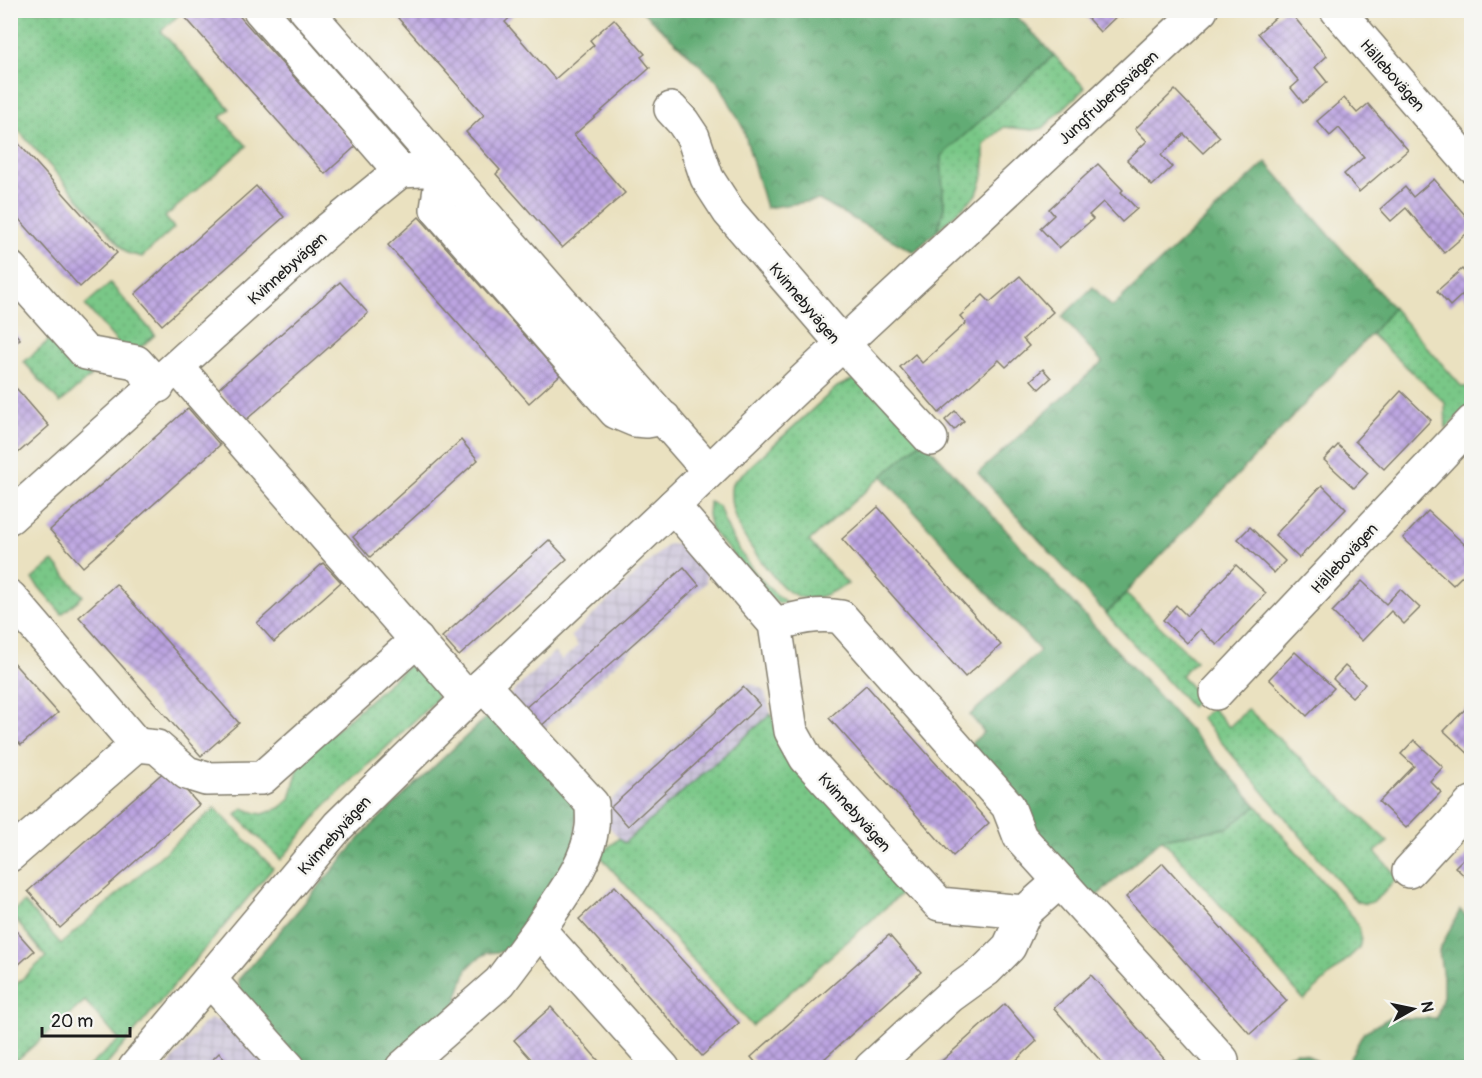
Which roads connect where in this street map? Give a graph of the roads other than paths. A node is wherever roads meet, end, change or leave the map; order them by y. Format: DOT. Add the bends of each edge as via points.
graph roads {
  1 [pos="260,10"];
  2 [pos="306,10"];
  3 [pos="1201,10"];
  4 [pos="1337,10"];
  5 [pos="671,109"];
  6 [pos="1472,166"];
  7 [pos="443,169"];
  8 [pos="400,171"];
  9 [pos="10,268"];
  10 [pos="843,344"];
  11 [pos="168,377"];
  12 [pos="1472,422"];
  13 [pos="931,439"];
  14 [pos="709,471"];
  15 [pos="673,506"];
  16 [pos="10,517"];
  17 [pos="10,597"];
  18 [pos="776,624"];
  19 [pos="417,640"];
  20 [pos="475,692"];
  21 [pos="1216,693"];
  22 [pos="137,745"];
  23 [pos="1472,803"];
  24 [pos="10,855"];
  25 [pos="1409,871"];
  26 [pos="1060,881"];
  27 [pos="1025,912"];
  28 [pos="539,930"];
  29 [pos="210,980"];
  30 [pos="1222,1060"];
  31 [pos="135,1068"];
  32 [pos="289,1068"];
  33 [pos="402,1068"];
  34 [pos="663,1068"];
  35 [pos="871,1068"];
  1 -- 8 [label="street"];
  2 -- 7 [label="street"];
  3 -- 10 [label="street, Jungfrubergsvägen"];
  4 -- 6 [label="street, Hällebovägen"];
  5 -- 10 [label="street, Kvinnebyvägen" via="693,137 707,178 729,212"];
  7 -- 8 [label="street"];
  7 -- 14 [label="street"];
  8 -- 11 [label="street, Kvinnebyvägen" via="329,229"];
  9 -- 11 [label="street" via="86,353 136,362"];
  10 -- 13 [label="street"];
  10 -- 14 [label="street, Kvinnebyvägen"];
  11 -- 16 [label="street, Kvinnebyvägen"];
  11 -- 19 [label="street"];
  12 -- 21 [label="street, Hällebovägen"];
  14 -- 15 [label="street, Kvinnebyvägen"];
  15 -- 18 [label="street"];
  15 -- 20 [label="street, Kvinnebyvägen"];
  17 -- 22 [label="street"];
  18 -- 26 [label="street" via="804,616 841,617 1008,806 1020,837"];
  18 -- 27 [label="street, Kvinnebyvägen" via="791,730 806,758 939,904"];
  19 -- 20 [label="street"];
  19 -- 22 [label="street" via="262,778 206,779 187,773 157,747"];
  20 -- 28 [label="street" via="592,804 588,847"];
  20 -- 29 [label="street, Kvinnebyvägen" via="338,826"];
  22 -- 24 [label="street"];
  23 -- 25 [label="street"];
  26 -- 27 [label="street"];
  26 -- 30 [label="street"];
  27 -- 35 [label="street" via="1009,947"];
  28 -- 33 [label="street" via="500,982"];
  28 -- 34 [label="street"];
  29 -- 31 [label="street, Kvinnebyvägen"];
  29 -- 32 [label="street"];
}
